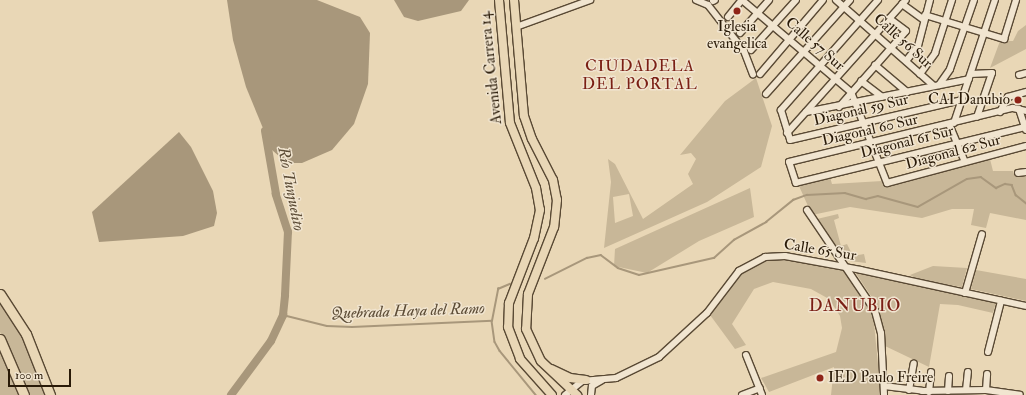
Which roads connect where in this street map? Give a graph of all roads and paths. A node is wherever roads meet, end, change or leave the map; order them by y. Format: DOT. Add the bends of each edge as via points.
graph roads {
  1 [pos="498,0"];
  2 [pos="514,0"];
  3 [pos="590,0"];
  4 [pos="696,0"];
  5 [pos="742,0"];
  6 [pos="769,0"];
  7 [pos="796,0"];
  8 [pos="823,0"];
  9 [pos="836,0"];
  10 [pos="850,0"];
  11 [pos="878,0"];
  12 [pos="930,0"];
  13 [pos="952,0"];
  14 [pos="974,0"];
  15 [pos="995,0"];
  16 [pos="1016,0"];
  17 [pos="904,2"];
  18 [pos="844,7"];
  19 [pos="758,13"];
  20 [pos="728,17"];
  21 [pos="924,17"];
  22 [pos="889,18"];
  23 [pos="860,20"];
  24 [pos="945,21"];
  25 [pos="773,25"];
  26 [pos="516,27"];
  27 [pos="964,27"];
  28 [pos="740,33"];
  29 [pos="984,33"];
  30 [pos="875,34"];
  31 [pos="789,39"];
  32 [pos="891,49"];
  33 [pos="751,50"];
  34 [pos="804,51"];
  35 [pos="906,61"];
  36 [pos="875,65"];
  37 [pos="821,66"];
  38 [pos="1026,73"];
  39 [pos="920,74"];
  40 [pos="1019,75"];
  41 [pos="970,76"];
  42 [pos="836,79"];
  43 [pos="862,81"];
  44 [pos="937,86"];
  45 [pos="851,92"];
  46 [pos="907,92"];
  47 [pos="1026,92"];
  48 [pos="766,94"];
  49 [pos="882,97"];
  50 [pos="962,100"];
  51 [pos="856,103"];
  52 [pos="839,107"];
  53 [pos="1019,109"];
  54 [pos="1026,111"];
  55 [pos="806,112"];
  56 [pos="1000,112"];
  57 [pos="977,117"];
  58 [pos="863,123"];
  59 [pos="952,123"];
  60 [pos="1026,128"];
  61 [pos="789,136"];
  62 [pos="869,143"];
  63 [pos="957,143"];
  64 [pos="1026,146"];
  65 [pos="878,162"];
  66 [pos="964,162"];
  67 [pos="1018,172"];
  68 [pos="1026,172"];
  69 [pos="796,183"];
  70 [pos="807,210"];
  71 [pos="982,234"];
  72 [pos="845,267"];
  73 [pos="965,293"];
  74 [pos="0,294"];
  75 [pos="1001,301"];
  76 [pos="1026,306"];
  77 [pos="0,339"];
  78 [pos="988,352"];
  79 [pos="746,355"];
  80 [pos="914,363"];
  81 [pos="546,366"];
  82 [pos="931,372"];
  83 [pos="968,372"];
  84 [pos="988,374"];
  85 [pos="949,376"];
  86 [pos="605,379"];
  87 [pos="586,380"];
  88 [pos="884,386"];
  89 [pos="760,388"];
  90 [pos="909,390"];
  91 [pos="966,390"];
  92 [pos="986,390"];
  93 [pos="948,391"];
  94 [pos="567,392"];
  95 [pos="929,392"];
  96 [pos="24,395"];
  97 [pos="50,395"];
  98 [pos="552,395"];
  99 [pos="577,395"];
  100 [pos="591,395"];
  101 [pos="742,395"];
  102 [pos="762,395"];
  103 [pos="884,395"];
  104 [pos="1020,395"];
  1 -- 98 [label="main road, Avenida Carrera 14" via="510,123 536,188 540,210 537,229 509,303 508,327 520,359"];
  2 -- 26 [label="main road, Avenida Carrera 14"];
  3 -- 26 [label="street"];
  4 -- 31 [label="street" via="708,5 719,18 744,51 756,74"];
  5 -- 19 [label="street, Calle 57 Sur"];
  5 -- 20 [label="street"];
  6 -- 19 [label="street"];
  7 -- 25 [label="street"];
  8 -- 31 [label="street"];
  9 -- 18 [label="street, Calle 56 Sur"];
  10 -- 18 [label="street"];
  11 -- 23 [label="street"];
  12 -- 21 [label="street"];
  13 -- 24 [label="street"];
  14 -- 27 [label="street"];
  15 -- 29 [label="street"];
  16 -- 29 [label="street" via="1004,39"];
  17 -- 21 [label="street"];
  17 -- 22 [label="street"];
  18 -- 23 [label="street, Calle 56 Sur"];
  18 -- 34 [label="street"];
  19 -- 25 [label="street, Calle 57 Sur"];
  19 -- 28 [label="street"];
  21 -- 24 [label="street"];
  21 -- 35 [label="street" via="918,46"];
  22 -- 30 [label="street"];
  22 -- 32 [label="street" via="906,31"];
  23 -- 30 [label="street, Calle 56 Sur"];
  23 -- 37 [label="street"];
  24 -- 27 [label="street"];
  24 -- 39 [label="street" via="935,54"];
  25 -- 31 [label="street, Calle 57 Sur"];
  25 -- 33 [label="street"];
  26 -- 81 [label="main road, Avenida Carrera 14" via="526,123 553,180 557,200 554,227 528,294 524,314 528,338"];
  27 -- 29 [label="street"];
  27 -- 44 [label="street" via="950,69"];
  29 -- 41 [label="street"];
  30 -- 32 [label="street, Calle 56 Sur"];
  30 -- 42 [label="street"];
  31 -- 34 [label="street, Calle 57 Sur"];
  32 -- 35 [label="street, Calle 56 Sur"];
  32 -- 36 [label="street"];
  34 -- 37 [label="street, Calle 57 Sur"];
  34 -- 48 [label="street"];
  35 -- 39 [label="street, Calle 56 Sur"];
  36 -- 43 [label="street"];
  36 -- 46 [label="street"];
  37 -- 42 [label="street, Calle 57 Sur"];
  37 -- 61 [label="street" via="780,113"];
  38 -- 40 [label="street"];
  39 -- 44 [label="street, Calle 56 Sur"];
  41 -- 44 [label="street"];
  41 -- 50 [label="street"];
  41 -- 57 [label="street" via="992,73"];
  42 -- 45 [label="street, Calle 57 Sur"];
  42 -- 55 [label="street"];
  43 -- 45 [label="street"];
  43 -- 49 [label="street"];
  44 -- 46 [label="street"];
  45 -- 51 [label="street"];
  45 -- 52 [label="street"];
  46 -- 49 [label="street"];
  47 -- 56 [label="street" via="1008,97"];
  49 -- 51 [label="street"];
  50 -- 58 [label="street, Diagonal 59 Sur"];
  50 -- 59 [label="street"];
  51 -- 52 [label="street"];
  51 -- 58 [label="street"];
  52 -- 55 [label="street"];
  53 -- 54 [label="street, Diagonal 60 Sur"];
  53 -- 56 [label="street, Diagonal 60 Sur"];
  53 -- 60 [label="street"];
  55 -- 61 [label="street"];
  56 -- 57 [label="street, Diagonal 60 Sur"];
  57 -- 59 [label="street, Diagonal 60 Sur"];
  58 -- 61 [label="street, Diagonal 59 Sur"];
  58 -- 62 [label="street"];
  59 -- 62 [label="street, Diagonal 60 Sur"];
  59 -- 63 [label="street"];
  60 -- 63 [label="street, Diagonal 61 Sur"];
  62 -- 65 [label="street"];
  62 -- 69 [label="street, Diagonal 60 Sur" via="789,162"];
  63 -- 65 [label="street, Diagonal 61 Sur"];
  63 -- 66 [label="street"];
  64 -- 66 [label="street, Diagonal 62 Sur"];
  65 -- 66 [label="street, Diagonal 62 Sur" via="887,182"];
  65 -- 69 [label="street, Diagonal 61 Sur"];
  67 -- 68 [label="street"];
  70 -- 72 [label="street"];
  71 -- 73 [label="street"];
  72 -- 73 [label="street, Calle 65 Sur"];
  72 -- 86 [label="street, Calle 65 Sur" via="778,256 751,262 739,271 707,313 664,354 628,373"];
  72 -- 88 [label="street" via="869,298 877,316"];
  73 -- 75 [label="street, Calle 65 Sur"];
  74 -- 97 [label="highway" via="30,341"];
  75 -- 76 [label="street, Calle 65 Sur"];
  75 -- 78 [label="street"];
  77 -- 96 [label="highway"];
  79 -- 89 [label="street"];
  80 -- 90 [label="street"];
  81 -- 87 [label="main road" via="567,377"];
  81 -- 94 [label="main road, Avenida Carrera 14"];
  82 -- 95 [label="street"];
  83 -- 91 [label="street"];
  84 -- 92 [label="street"];
  85 -- 93 [label="street"];
  86 -- 87 [label="street, Calle 65 Sur"];
  86 -- 100 [label="street, Calle 65 Sur" via="592,386"];
  87 -- 94 [label="street, Calle 65 Sur"];
  88 -- 90 [label="street"];
  88 -- 103 [label="street"];
  89 -- 101 [label="street"];
  89 -- 102 [label="street"];
  90 -- 95 [label="street"];
  91 -- 92 [label="street"];
  91 -- 93 [label="street"];
  92 -- 104 [label="street"];
  93 -- 95 [label="street"];
  94 -- 99 [label="main road, Avenida Carrera 14"];
}
